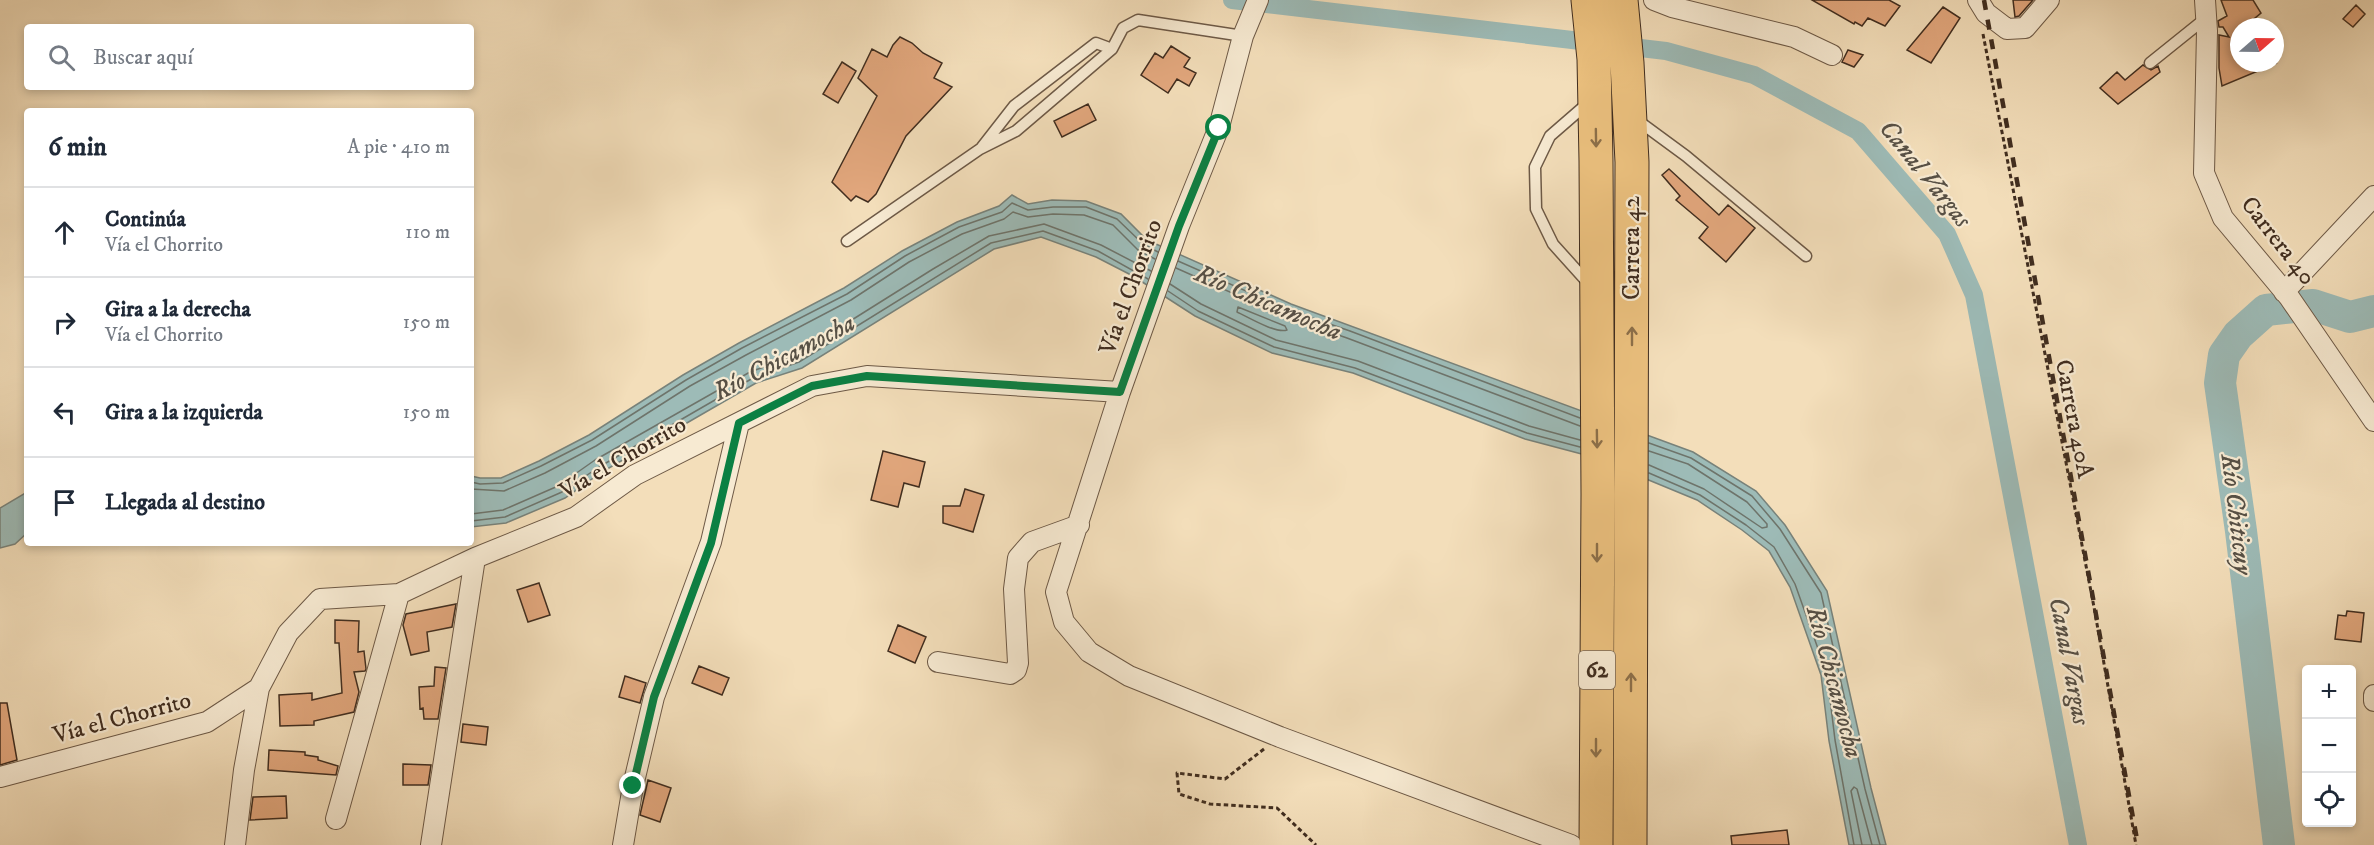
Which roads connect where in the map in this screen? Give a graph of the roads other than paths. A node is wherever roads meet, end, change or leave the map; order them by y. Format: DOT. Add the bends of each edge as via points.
graph roads {
  1 [pos="1654,0"];
  2 [pos="1977,0"];
  3 [pos="2049,0"];
  4 [pos="1589,6"];
  5 [pos="1255,8"];
  6 [pos="1622,9"];
  7 [pos="2205,9"];
  8 [pos="1243,36"];
  9 [pos="1112,50"];
  10 [pos="1832,55"];
  11 [pos="2150,63"];
  12 [pos="1595,97"];
  13 [pos="1629,115"];
  14 [pos="980,149"];
  15 [pos="2374,196"];
  16 [pos="847,241"];
  17 [pos="1806,256"];
  18 [pos="1596,292"];
  19 [pos="2287,294"];
  20 [pos="1120,392"];
  21 [pos="2374,421"];
  22 [pos="739,423"];
  23 [pos="1078,525"];
  24 [pos="475,558"];
  25 [pos="399,594"];
  26 [pos="938,662"];
  27 [pos="259,688"];
  28 [pos="2374,695"];
  29 [pos="2374,701"];
  30 [pos="0,777"];
  31 [pos="336,819"];
  32 [pos="235,845"];
  33 [pos="431,845"];
  34 [pos="622,845"];
  35 [pos="1571,845"];
  36 [pos="1596,845"];
  37 [pos="1630,845"];
  1 -- 10 [label="street" via="1794,37"];
  2 -- 3 [label="street" via="1986,13 2007,29 2025,28"];
  4 -- 12 [label="highway, Carrera 42 / 62"];
  5 -- 8 [label="street, Vía el Chorrito"];
  6 -- 13 [label="highway, Carrera 42 / 62"];
  7 -- 11 [label="lane"];
  7 -- 19 [label="street, Carrera 40" via="2204,173 2223,218"];
  8 -- 9 [label="lane" via="1138,20 1123,28"];
  8 -- 20 [label="street, Vía el Chorrito" via="1219,128 1179,226"];
  9 -- 14 [label="lane" via="1016,131"];
  9 -- 14 [label="lane" via="1096,43 1086,50 1014,105"];
  12 -- 18 [label="highway, Carrera 42 / 62, one-way"];
  12 -- 18 [label="lane" via="1550,136 1535,166 1536,209 1553,243"];
  13 -- 17 [label="lane" via="1686,156"];
  37 -- 13 [label="highway, Carrera 42 / 62, one-way"];
  14 -- 16 [label="lane"];
  15 -- 19 [label="street"];
  18 -- 36 [label="highway, Carrera 42 / 62, one-way"];
  19 -- 21 [label="street, Carrera 40"];
  20 -- 22 [label="street, Vía el Chorrito" via="867,376 812,386"];
  20 -- 23 [label="street"];
  22 -- 24 [label="street, Vía el Chorrito" via="635,475 576,517"];
  22 -- 34 [label="street" via="711,543 654,697"];
  23 -- 26 [label="street" via="1032,542 1018,558 1014,590 1016,670 1011,674"];
  23 -- 35 [label="street" via="1056,592 1064,622 1089,652 1129,676 1280,737"];
  24 -- 25 [label="street, Vía el Chorrito"];
  24 -- 33 [label="street"];
  25 -- 27 [label="street, Vía el Chorrito" via="320,599 288,633"];
  25 -- 31 [label="street"];
  27 -- 30 [label="street, Vía el Chorrito" via="207,723"];
  27 -- 32 [label="street"];
  28 -- 29 [label="street"];
}
